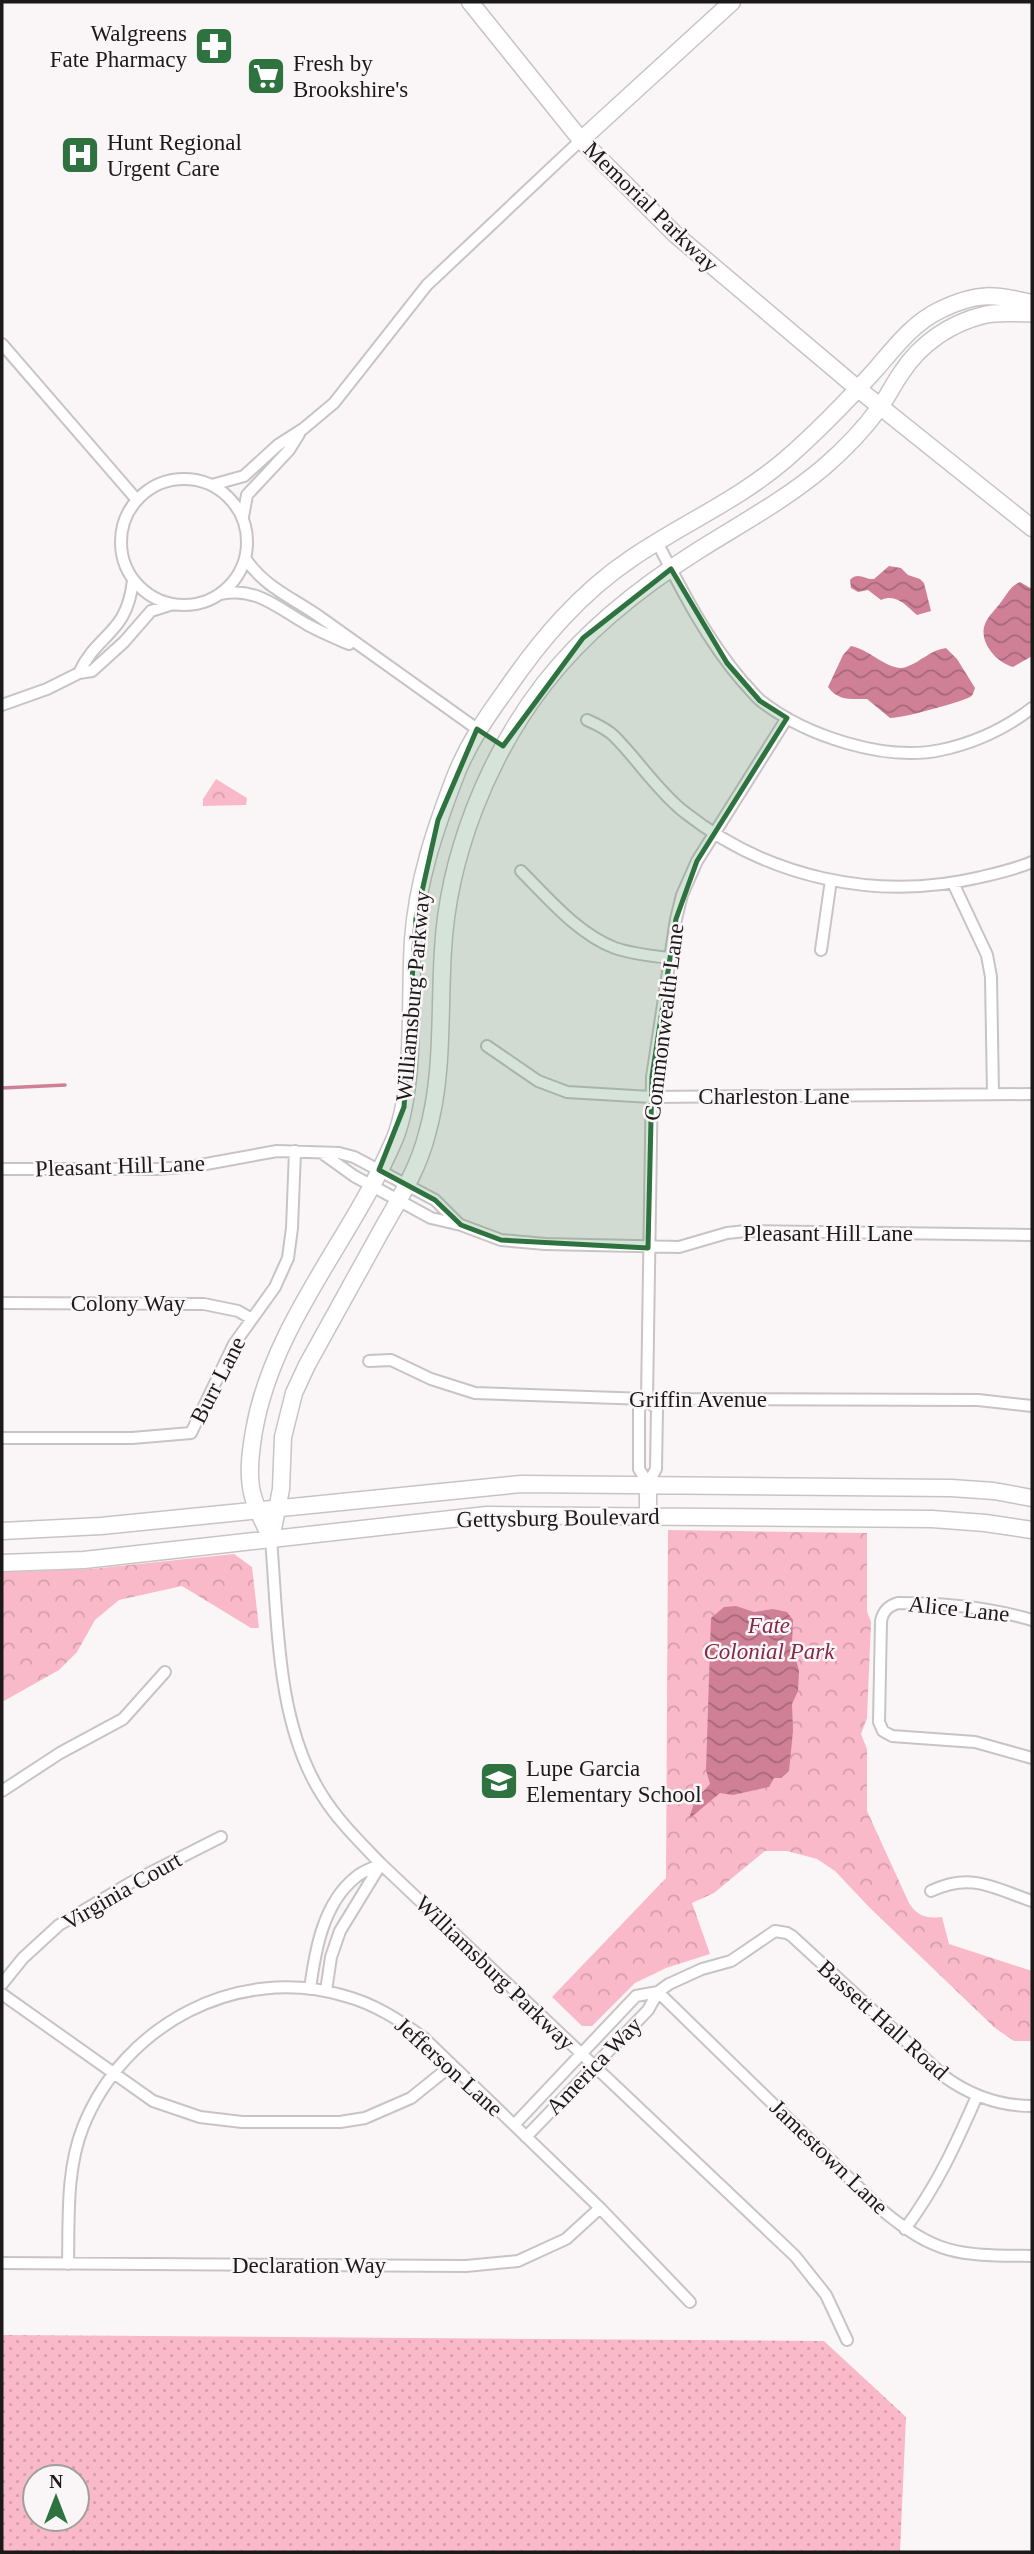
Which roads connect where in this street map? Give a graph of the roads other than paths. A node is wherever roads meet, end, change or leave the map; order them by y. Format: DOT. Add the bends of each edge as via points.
graph roads {
  1 [pos="470,2"];
  2 [pos="732,2"];
  3 [pos="581,140"];
  4 [pos="1032,303"];
  5 [pos="1032,313"];
  6 [pos="2,344"];
  7 [pos="857,388"];
  8 [pos="880,407"];
  9 [pos="303,429"];
  10 [pos="212,485"];
  11 [pos="137,500"];
  12 [pos="243,518"];
  13 [pos="1032,528"];
  14 [pos="657,542"];
  15 [pos="246,558"];
  16 [pos="671,569"];
  17 [pos="133,580"];
  18 [pos="221,594"];
  19 [pos="173,604"];
  20 [pos="367,652"];
  21 [pos="79,673"];
  22 [pos="2,705"];
  23 [pos="1032,708"];
  24 [pos="787,718"];
  25 [pos="587,720"];
  26 [pos="477,729"];
  27 [pos="503,746"];
  28 [pos="716,832"];
  29 [pos="1032,862"];
  30 [pos="520,871"];
  31 [pos="831,880"];
  32 [pos="953,883"];
  33 [pos="421,887"];
  34 [pos="450,893"];
  35 [pos="821,950"];
  36 [pos="670,958"];
  37 [pos="487,1046"];
  38 [pos="993,1094"];
  39 [pos="1032,1094"];
  40 [pos="651,1097"];
  41 [pos="295,1151"];
  42 [pos="321,1153"];
  43 [pos="2,1169"];
  44 [pos="379,1170"];
  45 [pos="370,1185"];
  46 [pos="407,1185"];
  47 [pos="398,1201"];
  48 [pos="461,1225"];
  49 [pos="1032,1235"];
  50 [pos="648,1248"];
  51 [pos="2,1303"];
  52 [pos="252,1319"];
  53 [pos="369,1361"];
  54 [pos="647,1399"];
  55 [pos="1032,1406"];
  56 [pos="2,1438"];
  57 [pos="648,1483"];
  58 [pos="1032,1498"];
  59 [pos="276,1508"];
  60 [pos="259,1510"];
  61 [pos="648,1516"];
  62 [pos="2,1531"];
  63 [pos="1032,1531"];
  64 [pos="271,1539"];
  65 [pos="2,1563"];
  66 [pos="1032,1620"];
  67 [pos="165,1672"];
  68 [pos="1032,1758"];
  69 [pos="2,1791"];
  70 [pos="221,1837"];
  71 [pos="381,1864"];
  72 [pos="932,1891"];
  73 [pos="1032,1901"];
  74 [pos="781,1931"];
  75 [pos="2,1984"];
  76 [pos="310,1989"];
  77 [pos="326,1991"];
  78 [pos="658,1992"];
  79 [pos="2,1994"];
  80 [pos="581,2055"];
  81 [pos="452,2065"];
  82 [pos="594,2067"];
  83 [pos="114,2074"];
  84 [pos="977,2095"];
  85 [pos="1032,2106"];
  86 [pos="514,2125"];
  87 [pos="526,2137"];
  88 [pos="600,2208"];
  89 [pos="905,2229"];
  90 [pos="1032,2256"];
  91 [pos="2,2263"];
  92 [pos="68,2264"];
  93 [pos="690,2302"];
  94 [pos="846,2340"];
  1 -- 3 [label="street, Memorial Parkway"];
  2 -- 3 [label="street"];
  3 -- 7 [label="street, Memorial Parkway" via="676,235"];
  3 -- 9 [label="street" via="427,285 334,403"];
  4 -- 7 [label="street, Williamsburg Parkway" via="1000,295 980,296 936,312 901,340"];
  5 -- 8 [label="street, Williamsburg Parkway" via="988,313 943,331 904,368"];
  6 -- 11 [label="street"];
  7 -- 8 [label="street, Memorial Parkway"];
  7 -- 14 [label="street, Williamsburg Parkway" via="783,461"];
  8 -- 13 [label="street"];
  8 -- 16 [label="street, Williamsburg Parkway" via="843,451 815,475 773,507"];
  9 -- 10 [label="street" via="244,476"];
  9 -- 12 [label="street" via="247,495"];
  10 -- 11 [label="street" via="189,479 169,481"];
  10 -- 12 [label="street" via="233,501"];
  11 -- 17 [label="street" via="124,521 121,541"];
  12 -- 15 [label="street"];
  14 -- 16 [label="street"];
  14 -- 26 [label="street, Williamsburg Parkway" via="584,596 544,637"];
  15 -- 18 [label="street"];
  15 -- 20 [label="street" via="266,584"];
  16 -- 24 [label="street" via="727,663 760,701"];
  16 -- 27 [label="street, Williamsburg Parkway" via="583,638 545,683"];
  17 -- 19 [label="street" via="149,595"];
  17 -- 21 [label="street" via="122,620 87,656"];
  18 -- 19 [label="street" via="201,603"];
  18 -- 20 [label="street" via="261,596 310,626"];
  19 -- 21 [label="street" via="151,611 99,667"];
  20 -- 26 [label="street"];
  21 -- 22 [label="street"];
  23 -- 24 [label="street" via="969,742 906,753 822,735"];
  24 -- 28 [label="street, Commonwealth Lane"];
  25 -- 28 [label="street" via="613,734 682,810"];
  26 -- 27 [label="street"];
  26 -- 33 [label="street, Williamsburg Parkway" via="438,820"];
  27 -- 34 [label="street, Williamsburg Parkway" via="468,831"];
  28 -- 31 [label="street" via="750,853"];
  28 -- 36 [label="street, Commonwealth Lane" via="682,895"];
  29 -- 32 [label="street"];
  30 -- 36 [label="street" via="596,939 616,948"];
  31 -- 32 [label="street" via="905,888"];
  31 -- 35 [label="street"];
  32 -- 38 [label="street" via="987,955 993,1006"];
  33 -- 34 [label="street"];
  33 -- 44 [label="street, Williamsburg Parkway" via="413,937 404,1107"];
  34 -- 46 [label="street, Williamsburg Parkway" via="436,1098 421,1155"];
  36 -- 40 [label="street, Commonwealth Lane"];
  37 -- 40 [label="street, Charleston Lane" via="538,1081 567,1093"];
  38 -- 39 [label="street, Charleston Lane"];
  38 -- 40 [label="street, Charleston Lane"];
  40 -- 50 [label="street, Commonwealth Lane"];
  41 -- 42 [label="street, Pleasant Hill Lane"];
  41 -- 43 [label="street, Pleasant Hill Lane" via="177,1168"];
  41 -- 52 [label="street, Burr Lane" via="288,1258 275,1287"];
  42 -- 44 [label="street, Pleasant Hill Lane" via="354,1157"];
  42 -- 45 [label="street, Pleasant Hill Lane"];
  44 -- 45 [label="street, Williamsburg Parkway"];
  44 -- 46 [label="street, Pleasant Hill Lane"];
  45 -- 47 [label="street, Pleasant Hill Lane"];
  45 -- 60 [label="street, Williamsburg Parkway" via="267,1380 251,1457 251,1490"];
  46 -- 47 [label="street, Williamsburg Parkway"];
  46 -- 48 [label="street, Pleasant Hill Lane" via="435,1200"];
  47 -- 48 [label="street, Pleasant Hill Lane" via="431,1218"];
  47 -- 59 [label="street, Williamsburg Parkway" via="294,1393 283,1437"];
  48 -- 50 [label="street, Pleasant Hill Lane" via="502,1240"];
  49 -- 50 [label="street, Pleasant Hill Lane" via="746,1231 679,1247"];
  50 -- 54 [label="street, Commonwealth Lane"];
  51 -- 52 [label="street, Colony Way" via="204,1304"];
  52 -- 56 [label="street, Burr Lane" via="230,1352 191,1433"];
  53 -- 54 [label="street, Griffin Avenue" via="391,1360 475,1393"];
  54 -- 55 [label="street, Griffin Avenue" via="978,1400"];
  54 -- 57 [label="street, Commonwealth Lane" via="639,1409 639,1469"];
  54 -- 57 [label="street, Commonwealth Lane" via="657,1409 656,1469"];
  57 -- 58 [label="street, Gettysburg Boulevard" via="951,1488"];
  57 -- 59 [label="street, Gettysburg Boulevard" via="521,1483"];
  57 -- 61 [label="street"];
  59 -- 60 [label="street, Gettysburg Boulevard"];
  59 -- 64 [label="street, Williamsburg Parkway"];
  60 -- 62 [label="street, Gettysburg Boulevard"];
  60 -- 64 [label="street, Williamsburg Parkway"];
  61 -- 63 [label="street, Gettysburg Boulevard" via="932,1519"];
  61 -- 64 [label="street, Gettysburg Boulevard" via="487,1515"];
  64 -- 65 [label="street, Gettysburg Boulevard" via="85,1560"];
  64 -- 71 [label="street, Williamsburg Parkway" via="285,1695 296,1740 332,1810"];
  66 -- 68 [label="street, Alice Lane" via="956,1604 898,1602 886,1609 881,1621 879,1722 892,1736 975,1742"];
  67 -- 69 [label="street" via="124,1719"];
  70 -- 75 [label="street, Virginia Court" via="130,1882 59,1925"];
  71 -- 76 [label="street" via="357,1876 334,1905 316,1950"];
  71 -- 77 [label="street" via="340,1931"];
  71 -- 80 [label="street, Williamsburg Parkway"];
  72 -- 73 [label="street" via="967,1881"];
  74 -- 78 [label="street, America Way" via="769,1933 731,1961 702,1969"];
  74 -- 84 [label="street, Bassett Hall Road" via="792,1936 944,2077"];
  76 -- 77 [label="street, Jefferson Lane"];
  76 -- 83 [label="street, Jefferson Lane" via="263,1989 202,2004 152,2034"];
  77 -- 81 [label="street, Jefferson Lane" via="394,2017"];
  78 -- 80 [label="street, America Way" via="636,1996"];
  78 -- 82 [label="street, America Way" via="648,2010"];
  78 -- 89 [label="street, Jamestown Lane"];
  79 -- 83 [label="street"];
  80 -- 82 [label="street, Williamsburg Parkway"];
  80 -- 86 [label="street, America Way"];
  81 -- 83 [label="street" via="411,2098 365,2118 340,2122 200,2117 153,2101"];
  81 -- 86 [label="street, Jefferson Lane"];
  82 -- 87 [label="street, America Way"];
  82 -- 94 [label="street, Williamsburg Parkway" via="795,2256 826,2295"];
  83 -- 92 [label="street, Jefferson Lane" via="94,2103 75,2156"];
  84 -- 85 [label="street, Bassett Hall Road"];
  84 -- 89 [label="street" via="943,2172"];
  86 -- 87 [label="street, Jefferson Lane"];
  87 -- 88 [label="street, Jefferson Lane"];
  88 -- 92 [label="street, Declaration Way" via="566,2239 518,2261 466,2266"];
  88 -- 93 [label="street, Jefferson Lane"];
  89 -- 90 [label="street, Jamestown Lane" via="958,2253"];
  91 -- 92 [label="street, Declaration Way"];
}
